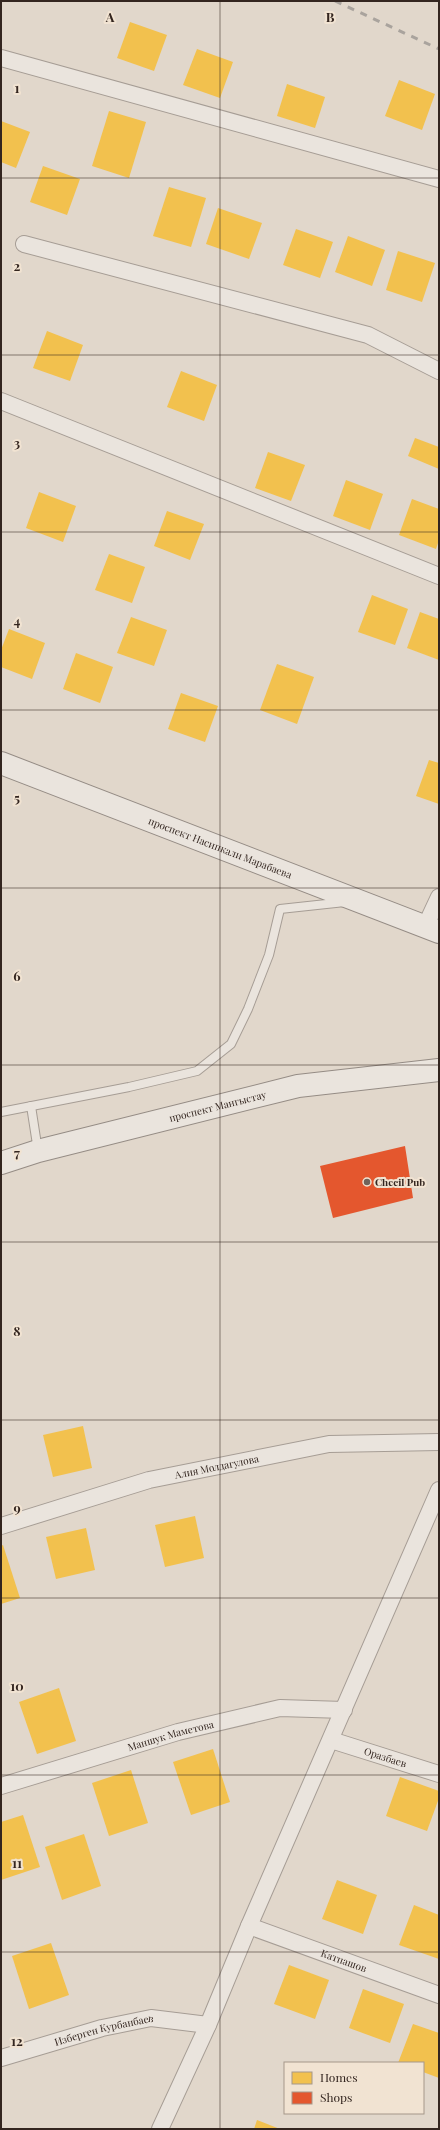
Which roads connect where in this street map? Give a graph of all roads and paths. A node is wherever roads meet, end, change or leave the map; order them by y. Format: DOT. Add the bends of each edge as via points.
graph roads {
  1 [pos="1,58"];
  2 [pos="439,179"];
  3 [pos="24,244"];
  4 [pos="439,371"];
  5 [pos="1,402"];
  6 [pos="439,576"];
  7 [pos="1,763"];
  8 [pos="439,897"];
  9 [pos="358,901"];
  10 [pos="432,930"];
  11 [pos="439,1070"];
  12 [pos="31,1106"];
  13 [pos="1,1112"];
  14 [pos="38,1151"];
  15 [pos="1,1163"];
  16 [pos="439,1442"];
  17 [pos="438,1496"];
  18 [pos="1,1526"];
  19 [pos="344,1710"];
  20 [pos="331,1740"];
  21 [pos="439,1774"];
  22 [pos="1,1786"];
  23 [pos="249,1926"];
  24 [pos="439,1995"];
  25 [pos="208,2025"];
  26 [pos="1,2058"];
  27 [pos="160,2129"];
  1 -- 2 [label="street"];
  3 -- 4 [label="street" via="368,335"];
  5 -- 6 [label="street"];
  7 -- 9 [label="main road, проспект Насипкали Марабаева"];
  8 -- 10 [label="street"];
  9 -- 10 [label="main road, проспект Насипкали Марабаева"];
  9 -- 12 [label="lane" via="280,909 269,955 231,1044 197,1070 129,1087"];
  11 -- 14 [label="main road, проспект Мангыстау" via="298,1086"];
  12 -- 13 [label="lane"];
  12 -- 14 [label="lane"];
  14 -- 15 [label="main road, проспект Мангыстау"];
  16 -- 18 [label="street, Алия Молдагулова" via="329,1444 149,1480"];
  17 -- 19 [label="street"];
  19 -- 20 [label="street"];
  19 -- 22 [label="street, Маншук Маметова" via="280,1708 178,1732"];
  20 -- 21 [label="street, Оразбаев"];
  20 -- 23 [label="street"];
  23 -- 24 [label="street, Катпашов"];
  23 -- 25 [label="street"];
  25 -- 26 [label="street, Изберген Курбанбаев" via="151,2018 102,2028"];
  25 -- 27 [label="street"];
}
